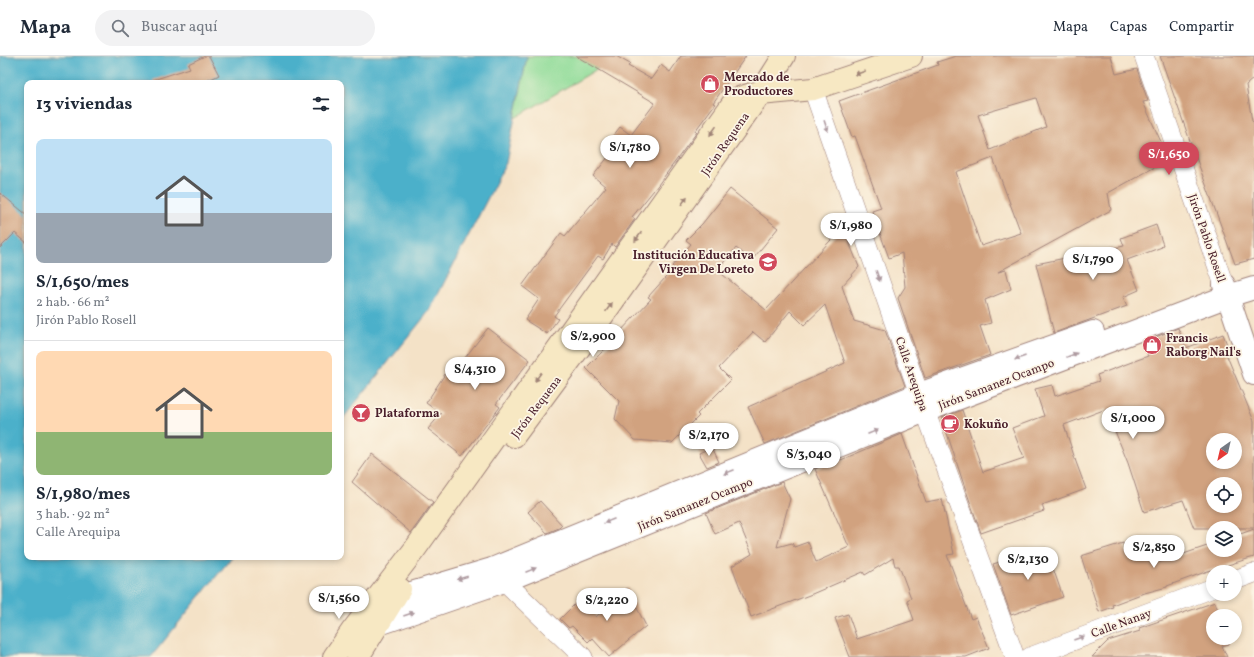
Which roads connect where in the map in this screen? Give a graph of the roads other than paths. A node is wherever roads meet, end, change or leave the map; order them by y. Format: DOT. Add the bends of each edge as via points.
graph roads {
  1 [pos="784,56"];
  2 [pos="910,56"];
  3 [pos="1144,56"];
  4 [pos="813,90"];
  5 [pos="760,94"];
  6 [pos="1254,274"];
  7 [pos="1254,288"];
  8 [pos="1226,291"];
  9 [pos="584,328"];
  10 [pos="1254,374"];
  11 [pos="922,402"];
  12 [pos="1254,573"];
  13 [pos="498,575"];
  14 [pos="1242,577"];
  15 [pos="1206,591"];
  16 [pos="394,598"];
  17 [pos="376,614"];
  18 [pos="334,657"];
  19 [pos="358,657"];
  20 [pos="582,657"];
  21 [pos="1015,657"];
  22 [pos="1030,657"];
  1 -- 5 [label="main road, Jirón Requena"];
  2 -- 4 [label="main road, one-way"];
  3 -- 8 [label="street, Jirón Pablo Rosell"];
  4 -- 5 [label="main road"];
  4 -- 11 [label="street, Calle Arequipa, one-way"];
  9 -- 5 [label="main road, Jirón Requena, one-way"];
  5 -- 9 [label="main road, Jirón Requena, one-way" via="736,99"];
  6 -- 8 [label="street, Jirón Samanez Ocampo"];
  7 -- 8 [label="street, Jirón Samanez Ocampo"];
  8 -- 10 [label="street, Jirón Pablo Rosell"];
  8 -- 11 [label="street, Jirón Samanez Ocampo"];
  9 -- 16 [label="main road, Jirón Requena"];
  9 -- 17 [label="main road, Jirón Requena, one-way" via="415,549"];
  11 -- 13 [label="street, Jirón Samanez Ocampo"];
  11 -- 21 [label="street, Calle Arequipa"];
  12 -- 14 [label="street"];
  13 -- 16 [label="street, Jirón Samanez Ocampo, one-way"];
  17 -- 13 [label="street, Jirón Samanez Ocampo, one-way"];
  13 -- 20 [label="street"];
  22 -- 15 [label="street, Calle Nanay, one-way"];
  16 -- 17 [label="street, Jirón Samanez Ocampo"];
  17 -- 18 [label="main road" via="358,624"];
  17 -- 19 [label="main road"];
}
